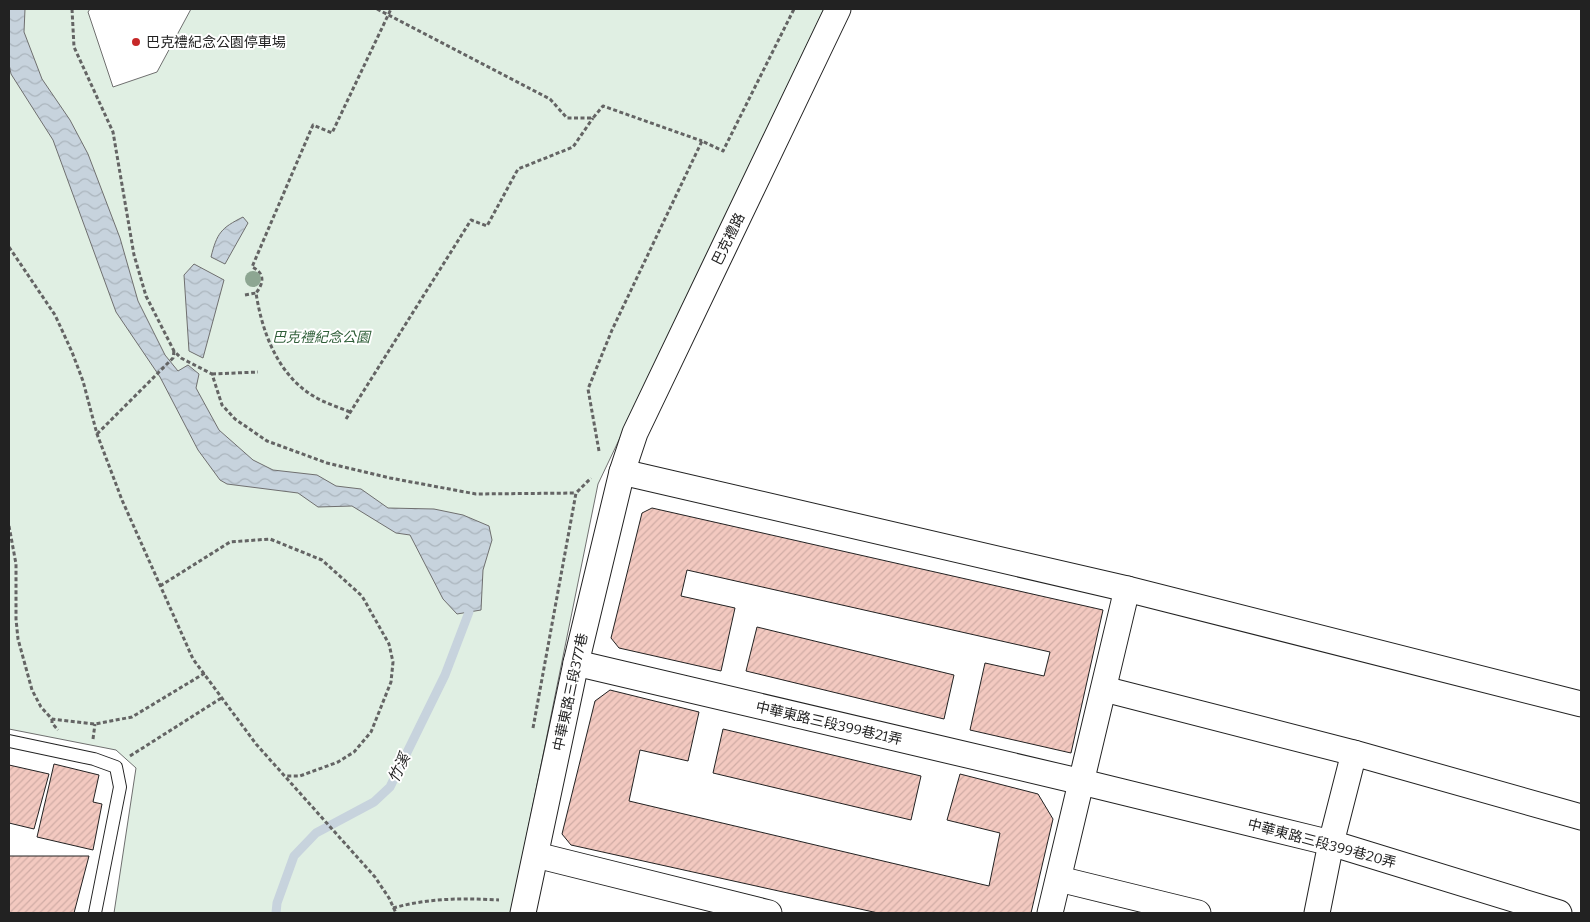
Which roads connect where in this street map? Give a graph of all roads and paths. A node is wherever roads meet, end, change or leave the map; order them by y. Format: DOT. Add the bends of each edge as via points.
graph roads {
  1 [pos="72,9"];
  2 [pos="377,9"];
  3 [pos="391,9"];
  4 [pos="794,9"];
  5 [pos="838,9"];
  6 [pos="388,14"];
  7 [pos="594,118"];
  8 [pos="702,141"];
  9 [pos="9,247"];
  10 [pos="256,293"];
  11 [pos="245,295"];
  12 [pos="174,350"];
  13 [pos="258,372"];
  14 [pos="210,373"];
  15 [pos="350,412"];
  16 [pos="346,419"];
  17 [pos="97,434"];
  18 [pos="599,452"];
  19 [pos="622,472"];
  20 [pos="591,478"];
  21 [pos="576,493"];
  22 [pos="9,526"];
  23 [pos="160,586"];
  24 [pos="1127,589"];
  25 [pos="576,663"];
  26 [pos="204,673"];
  27 [pos="1104,689"];
  28 [pos="223,697"];
  29 [pos="1581,704"];
  30 [pos="52,719"];
  31 [pos="95,724"];
  32 [pos="60,735"];
  33 [pos="531,736"];
  34 [pos="93,740"];
  35 [pos="9,741"];
  36 [pos="1354,753"];
  37 [pos="116,767"];
  38 [pos="286,776"];
  39 [pos="1082,782"];
  40 [pos="1581,816"];
  41 [pos="1331,843"];
  42 [pos="536,855"];
  43 [pos="1059,879"];
  44 [pos="503,891"];
  45 [pos="501,900"];
  46 [pos="499,907"];
  47 [pos="393,908"];
  48 [pos="95,913"];
  49 [pos="396,913"];
  50 [pos="523,913"];
  51 [pos="769,913"];
  52 [pos="1050,913"];
  53 [pos="1198,913"];
  54 [pos="1317,913"];
  55 [pos="1559,913"];
  1 -- 12 [label="path" via="74,47 113,132 134,255 146,296"];
  2 -- 6 [label="path"];
  3 -- 6 [label="path"];
  4 -- 8 [label="path" via="722,151"];
  5 -- 19 [label="street, 巴克禮路" via="635,433"];
  6 -- 7 [label="path" via="550,99 567,118"];
  6 -- 10 [label="path" via="332,133 313,126 252,267 262,276 262,284"];
  7 -- 8 [label="path" via="604,106"];
  7 -- 15 [label="path" via="573,147 518,169 487,226 471,220"];
  8 -- 18 [label="path" via="612,330 588,389"];
  9 -- 17 [label="path" via="55,315 83,381"];
  10 -- 11 [label="path"];
  10 -- 15 [label="path" via="267,338 294,381 314,396"];
  12 -- 14 [label="path" via="181,358"];
  12 -- 17 [label="path" via="173,358"];
  13 -- 14 [label="path"];
  14 -- 21 [label="path" via="222,405 235,419 267,441 327,463 476,494"];
  15 -- 16 [label="path"];
  17 -- 23 [label="path"];
  19 -- 24 [label="street"];
  19 -- 25 [label="street, 中華東路三段377巷"];
  20 -- 21 [label="path"];
  21 -- 33 [label="path"];
  22 -- 30 [label="path" via="16,564 18,639 32,690"];
  23 -- 26 [label="path" via="193,659"];
  23 -- 38 [label="path" via="230,542 270,539 322,560 362,596 389,644 393,662 391,682 371,732 354,752 338,762 300,776"];
  24 -- 27 [label="street"];
  24 -- 29 [label="street"];
  25 -- 39 [label="street, 中華東路三段399巷21弄"];
  25 -- 42 [label="street, 中華東路三段377巷"];
  26 -- 28 [label="path"];
  26 -- 31 [label="path" via="132,717"];
  27 -- 36 [label="street"];
  27 -- 39 [label="street"];
  28 -- 37 [label="path"];
  28 -- 38 [label="path" via="256,744"];
  30 -- 31 [label="path"];
  30 -- 32 [label="path"];
  31 -- 34 [label="path"];
  35 -- 37 [label="lane" via="94,759"];
  36 -- 40 [label="street"];
  36 -- 41 [label="street"];
  37 -- 48 [label="lane" via="120,787"];
  38 -- 47 [label="path" via="375,877"];
  39 -- 41 [label="street, 中華東路三段399巷20弄"];
  39 -- 43 [label="street"];
  41 -- 54 [label="street"];
  41 -- 55 [label="street, 中華東路三段399巷20弄"];
  42 -- 50 [label="street, 中華東路三段377巷"];
  42 -- 51 [label="street"];
  43 -- 52 [label="street"];
  43 -- 53 [label="street"];
  44 -- 45 [label="path"];
  45 -- 46 [label="path"];
  45 -- 47 [label="path" via="420,900"];
  47 -- 49 [label="path"];
}
